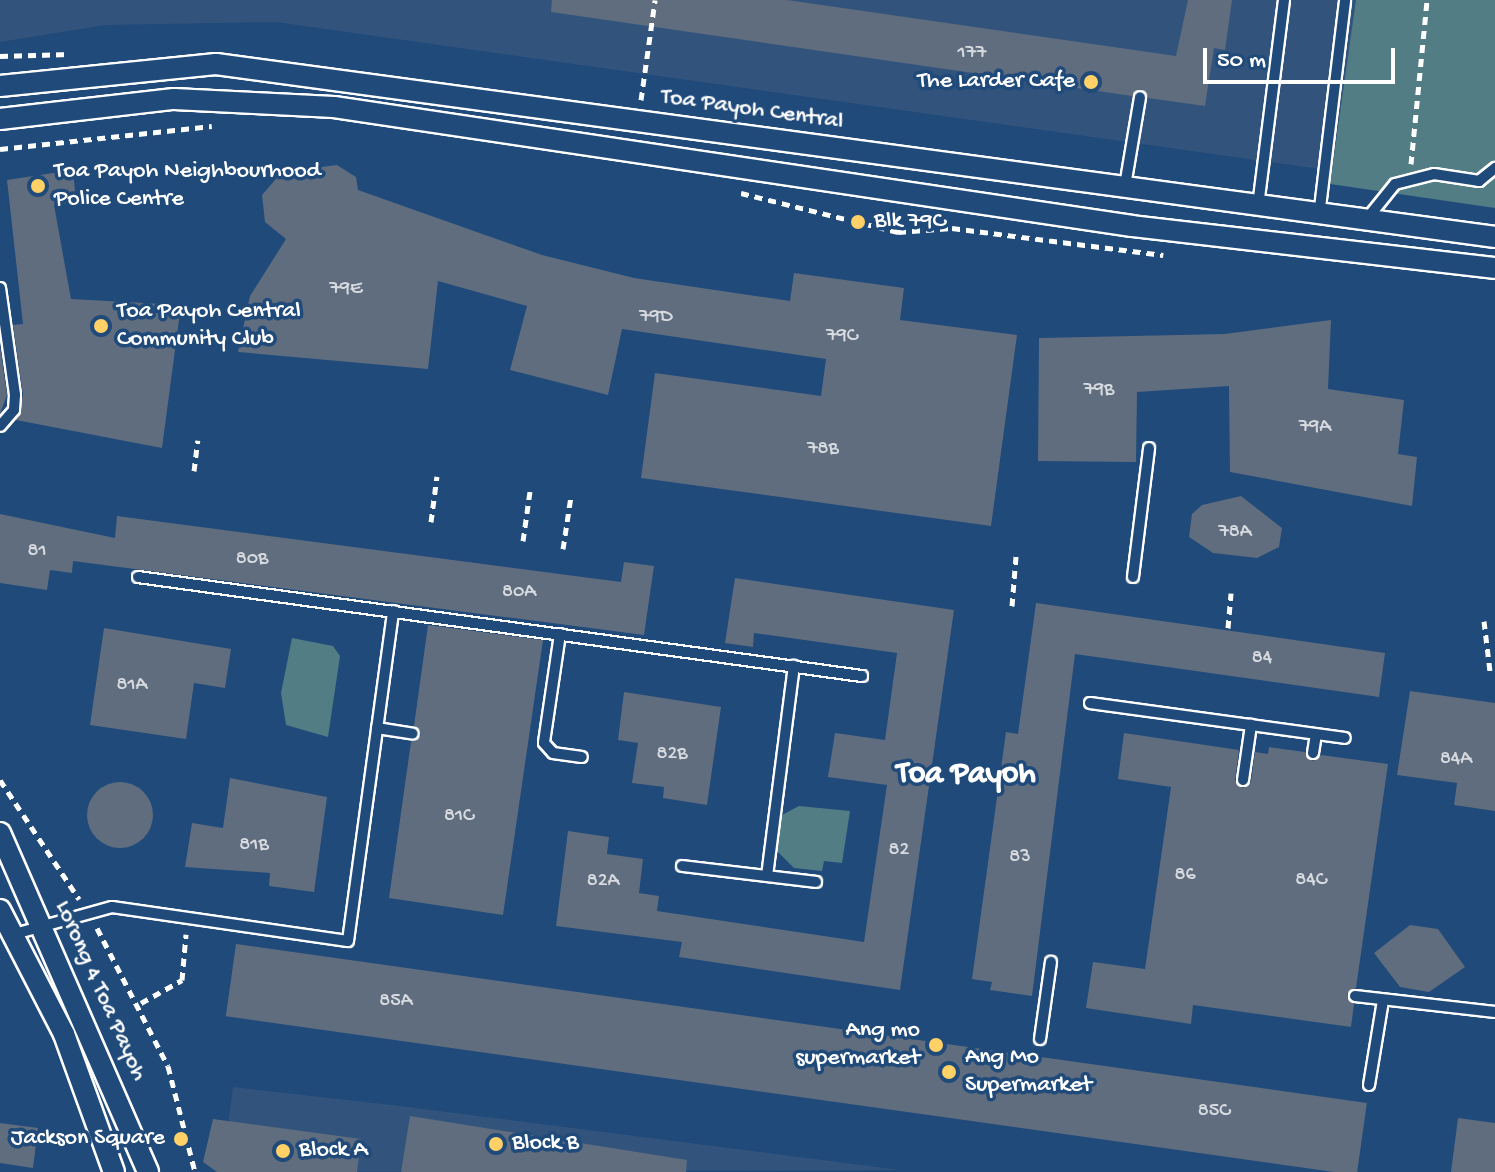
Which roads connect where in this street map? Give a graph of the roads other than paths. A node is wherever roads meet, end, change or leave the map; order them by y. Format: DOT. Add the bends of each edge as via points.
graph roads {
  1 [pos="1284,0"];
  2 [pos="1345,0"];
  3 [pos="0,86"];
  4 [pos="1140,97"];
  5 [pos="0,119"];
  6 [pos="1495,168"];
  7 [pos="1125,186"];
  8 [pos="1258,206"];
  9 [pos="1319,216"];
  10 [pos="1366,220"];
  11 [pos="1495,237"];
  12 [pos="1495,268"];
  13 [pos="0,288"];
  14 [pos="0,426"];
  15 [pos="1149,448"];
  16 [pos="138,577"];
  17 [pos="1133,577"];
  18 [pos="393,611"];
  19 [pos="560,634"];
  20 [pos="794,666"];
  21 [pos="862,676"];
  22 [pos="1090,703"];
  23 [pos="1251,725"];
  24 [pos="377,728"];
  25 [pos="413,734"];
  26 [pos="1316,734"];
  27 [pos="1345,738"];
  28 [pos="1313,753"];
  29 [pos="582,757"];
  30 [pos="1243,780"];
  31 [pos="0,833"];
  32 [pos="682,866"];
  33 [pos="767,876"];
  34 [pos="816,882"];
  35 [pos="0,910"];
  36 [pos="41,923"];
  37 [pos="11,935"];
  38 [pos="1051,962"];
  39 [pos="1355,996"];
  40 [pos="1383,1000"];
  41 [pos="1495,1012"];
  42 [pos="1040,1039"];
  43 [pos="1369,1085"];
  44 [pos="114,1172"];
  45 [pos="148,1172"];
  1 -- 8 [label="lane"];
  2 -- 9 [label="lane"];
  3 -- 7 [label="street, Toa Payoh Central" via="216,64"];
  4 -- 7 [label="lane"];
  5 -- 12 [label="street" via="174,99 334,107 1132,226"];
  6 -- 10 [label="lane" via="1479,181 1434,174 1395,184"];
  7 -- 8 [label="street, Toa Payoh Central"];
  8 -- 9 [label="street, Toa Payoh Central"];
  9 -- 10 [label="street, Toa Payoh Central"];
  10 -- 11 [label="street, Toa Payoh Central"];
  13 -- 14 [label="lane" via="15,395 14,410"];
  15 -- 17 [label="lane"];
  16 -- 18 [label="lane"];
  18 -- 19 [label="lane"];
  18 -- 24 [label="lane"];
  19 -- 20 [label="lane"];
  19 -- 29 [label="lane" via="544,743 553,753"];
  20 -- 21 [label="lane"];
  20 -- 33 [label="lane"];
  22 -- 23 [label="lane"];
  23 -- 26 [label="lane"];
  23 -- 30 [label="lane"];
  24 -- 25 [label="lane"];
  24 -- 36 [label="lane" via="348,941 194,919 87,911"];
  26 -- 27 [label="lane"];
  26 -- 28 [label="lane"];
  31 -- 36 [label="street, Lorong 4 Toa Payoh"];
  32 -- 33 [label="lane"];
  33 -- 34 [label="lane"];
  35 -- 37 [label="street, Lorong 4 Toa Payoh"];
  36 -- 37 [label="lane"];
  36 -- 45 [label="street, Lorong 4 Toa Payoh"];
  37 -- 44 [label="street, Lorong 4 Toa Payoh" via="64,1034"];
  38 -- 42 [label="lane"];
  39 -- 40 [label="lane"];
  40 -- 41 [label="lane"];
  40 -- 43 [label="lane"];
}
